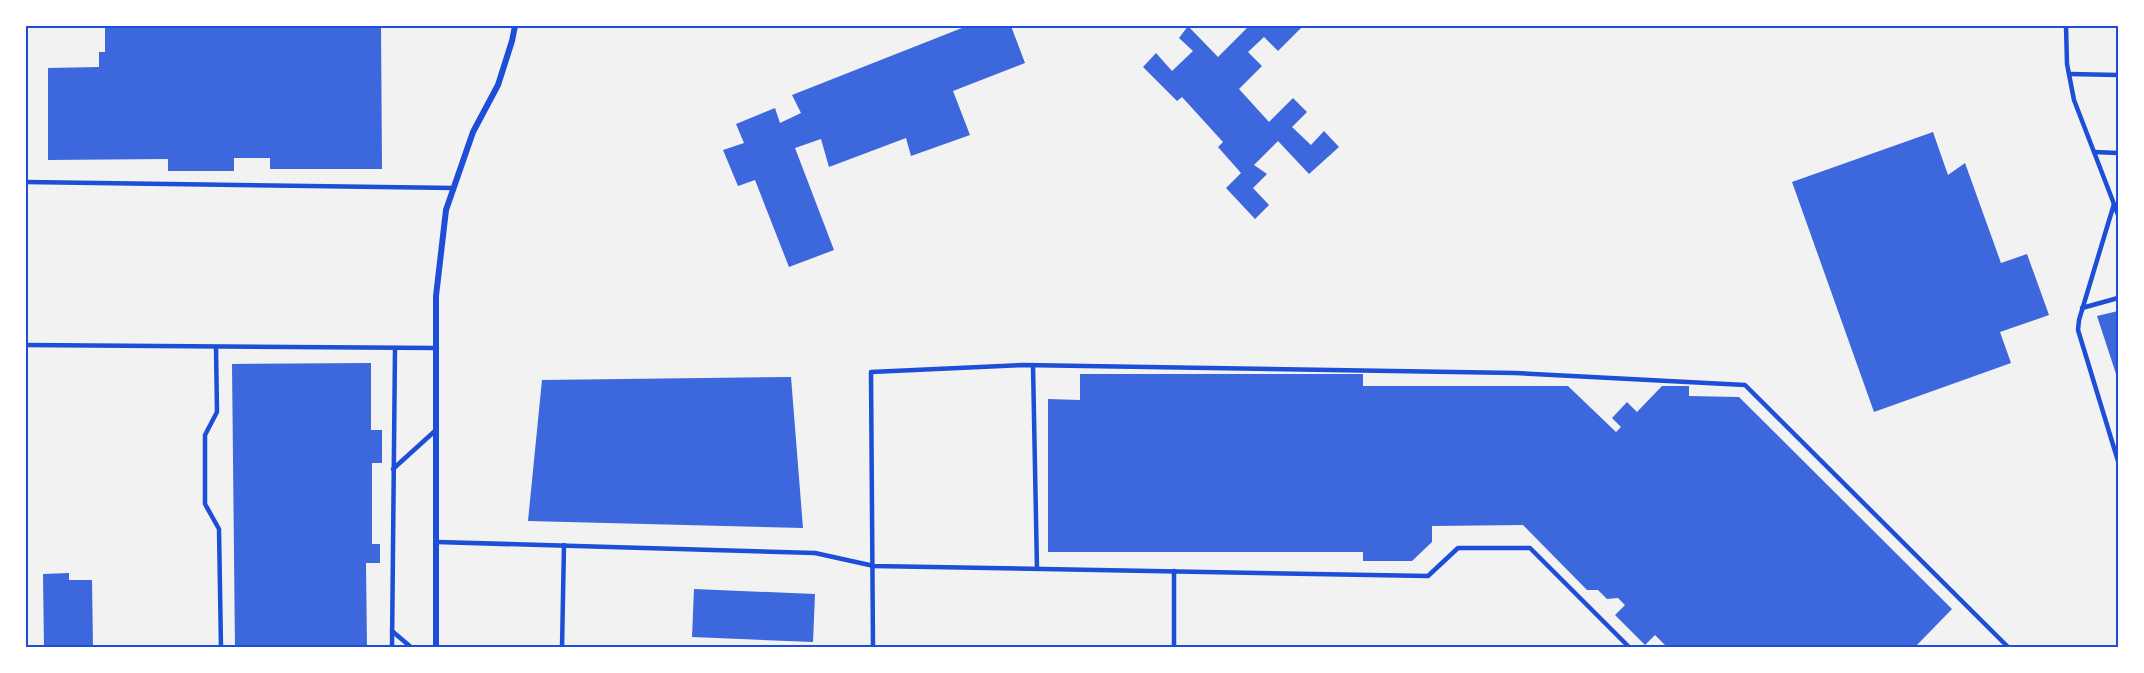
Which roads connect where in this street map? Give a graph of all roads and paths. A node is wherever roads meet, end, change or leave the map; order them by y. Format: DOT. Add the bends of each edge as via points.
graph roads {
  1 [pos="515,26"];
  2 [pos="2066,26"];
  3 [pos="2069,74"];
  4 [pos="2118,75"];
  5 [pos="2094,152"];
  6 [pos="2118,153"];
  7 [pos="26,182"];
  8 [pos="454,188"];
  9 [pos="2114,204"];
  10 [pos="2118,212"];
  11 [pos="2118,298"];
  12 [pos="2082,308"];
  13 [pos="26,345"];
  14 [pos="216,347"];
  15 [pos="395,348"];
  16 [pos="437,348"];
  17 [pos="1034,365"];
  18 [pos="437,428"];
  19 [pos="2118,461"];
  20 [pos="393,469"];
  21 [pos="437,542"];
  22 [pos="564,545"];
  23 [pos="874,566"];
  24 [pos="1037,569"];
  25 [pos="1174,571"];
  26 [pos="392,631"];
  27 [pos="1624,641"];
  28 [pos="221,648"];
  29 [pos="392,648"];
  30 [pos="412,648"];
  31 [pos="436,648"];
  32 [pos="562,648"];
  33 [pos="873,648"];
  34 [pos="1174,648"];
  35 [pos="1618,648"];
  36 [pos="1630,648"];
  37 [pos="2009,648"];
  1 -- 8 [label="street" via="498,85 473,132"];
  2 -- 3 [label="lane"];
  3 -- 4 [label="lane"];
  3 -- 5 [label="lane" via="2074,100"];
  5 -- 6 [label="lane"];
  5 -- 9 [label="lane"];
  7 -- 8 [label="lane"];
  8 -- 16 [label="street" via="446,210 436,296"];
  9 -- 10 [label="lane"];
  9 -- 12 [label="lane"];
  11 -- 12 [label="lane"];
  12 -- 19 [label="lane" via="2078,330"];
  13 -- 14 [label="lane"];
  14 -- 15 [label="lane"];
  14 -- 28 [label="lane" via="217,412 204,435 205,504 219,529"];
  15 -- 16 [label="lane"];
  15 -- 20 [label="lane"];
  16 -- 18 [label="street"];
  17 -- 23 [label="lane" via="871,372"];
  17 -- 24 [label="lane"];
  17 -- 37 [label="lane" via="1515,373 1745,385"];
  18 -- 20 [label="lane"];
  18 -- 21 [label="street"];
  20 -- 26 [label="lane"];
  21 -- 22 [label="lane"];
  21 -- 31 [label="street"];
  22 -- 23 [label="lane" via="815,553"];
  22 -- 32 [label="lane"];
  23 -- 24 [label="lane"];
  23 -- 33 [label="lane"];
  24 -- 25 [label="lane"];
  25 -- 27 [label="lane" via="1428,576 1458,548 1530,548"];
  25 -- 34 [label="lane"];
  26 -- 29 [label="lane"];
  26 -- 30 [label="lane"];
  27 -- 35 [label="lane"];
  27 -- 36 [label="lane"];
}
